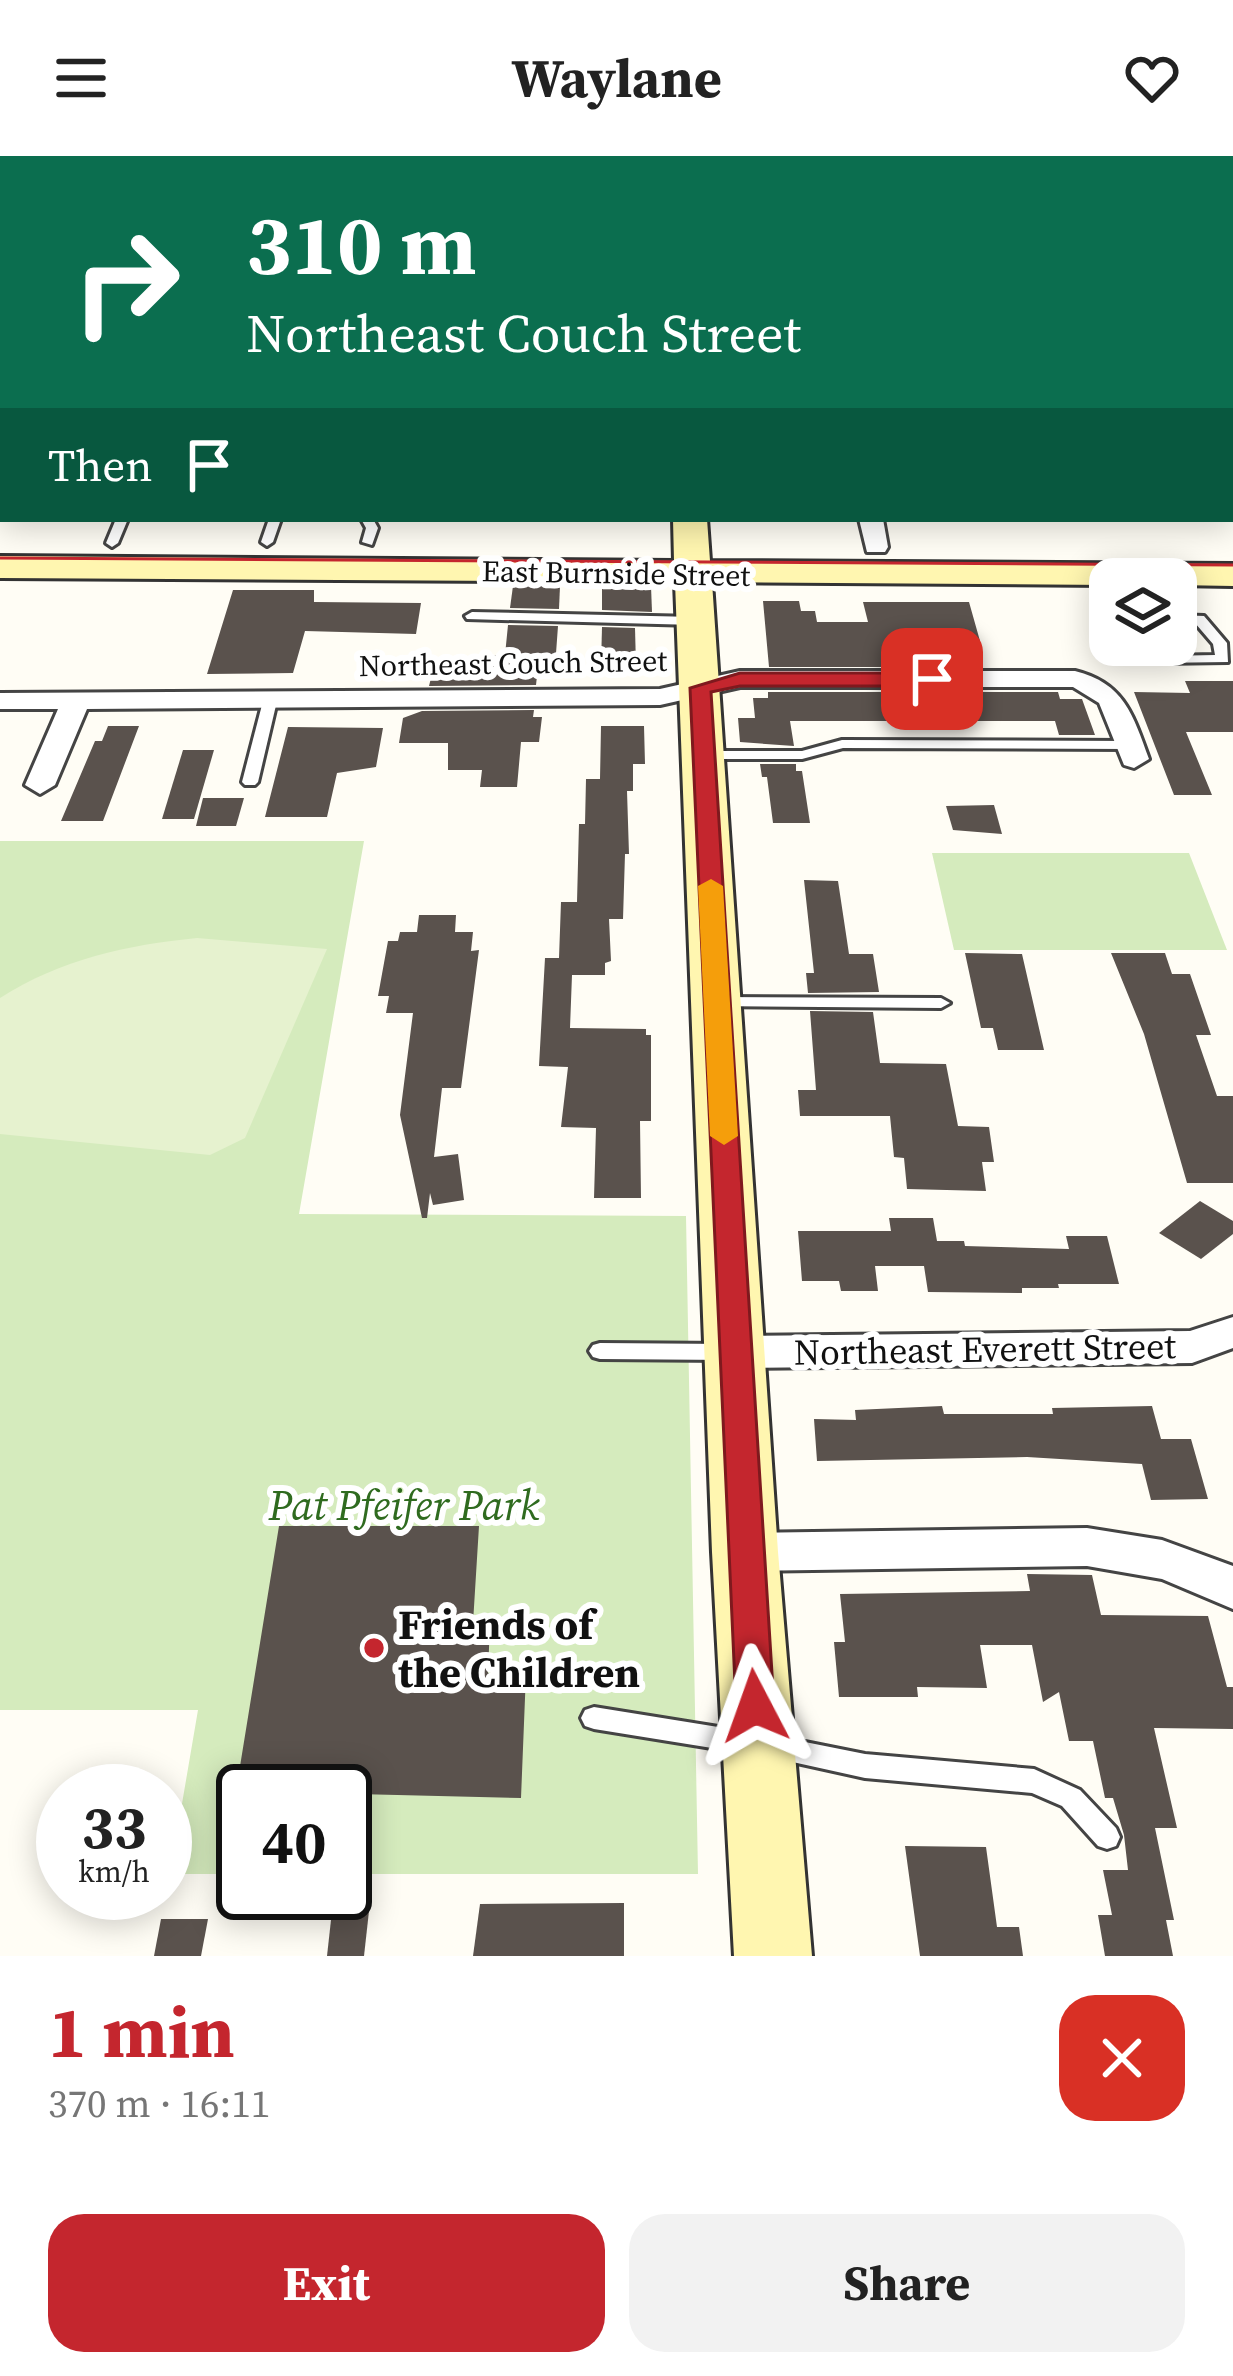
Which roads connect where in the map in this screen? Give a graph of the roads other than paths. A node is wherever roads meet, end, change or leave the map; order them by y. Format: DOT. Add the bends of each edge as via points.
graph roads {
  1 [pos="516,156"];
  2 [pos="542,156"];
  3 [pos="368,530"];
  4 [pos="117,531"];
  5 [pos="271,531"];
  6 [pos="873,533"];
  7 [pos="0,542"];
  8 [pos="692,563"];
  9 [pos="0,567"];
  10 [pos="1232,569"];
  11 [pos="472,616"];
  12 [pos="1197,619"];
  13 [pos="1227,642"];
  14 [pos="1197,661"];
  15 [pos="700,688"];
  16 [pos="0,701"];
  17 [pos="76,701"];
  18 [pos="270,701"];
  19 [pos="1131,752"];
  20 [pos="704,755"];
  21 [pos="250,782"];
  22 [pos="40,785"];
  23 [pos="717,1002"];
  24 [pos="941,1003"];
  25 [pos="1233,1332"];
  26 [pos="600,1351"];
  27 [pos="735,1352"];
  28 [pos="745,1552"];
  29 [pos="1233,1588"];
  30 [pos="594,1718"];
  31 [pos="758,1744"];
  32 [pos="1107,1837"];
  33 [pos="773,1956"];
  1 -- 2 [label="lane"];
  3 -- 5 [label="street, East Burnside Street"];
  3 -- 8 [label="street, East Burnside Street"];
  4 -- 5 [label="street, East Burnside Street"];
  4 -- 7 [label="street, East Burnside Street"];
  6 -- 8 [label="street, East Burnside Street"];
  6 -- 10 [label="street, East Burnside Street"];
  8 -- 9 [label="street, East Burnside Street"];
  8 -- 10 [label="street, East Burnside Street"];
  8 -- 11 [label="lane"];
  8 -- 15 [label="street"];
  12 -- 13 [label="lane"];
  13 -- 14 [label="lane" via="1222,659"];
  15 -- 18 [label="street, Northeast Couch Street" via="660,698"];
  15 -- 19 [label="street, Northeast Couch Street" via="740,680 1075,679 1110,694"];
  15 -- 20 [label="street"];
  16 -- 17 [label="street, Northeast Couch Street"];
  17 -- 18 [label="street, Northeast Couch Street"];
  17 -- 22 [label="street"];
  18 -- 21 [label="lane"];
  19 -- 20 [label="lane" via="842,744 802,755"];
  20 -- 23 [label="street"];
  23 -- 24 [label="lane"];
  23 -- 27 [label="street"];
  25 -- 27 [label="street, Northeast Everett Street" via="1192,1347"];
  26 -- 27 [label="lane"];
  27 -- 28 [label="street"];
  28 -- 29 [label="street" via="1108,1549 1203,1572"];
  28 -- 31 [label="street"];
  30 -- 31 [label="lane"];
  31 -- 32 [label="lane" via="865,1766 1034,1780 1071,1798"];
  31 -- 33 [label="street"];
}
